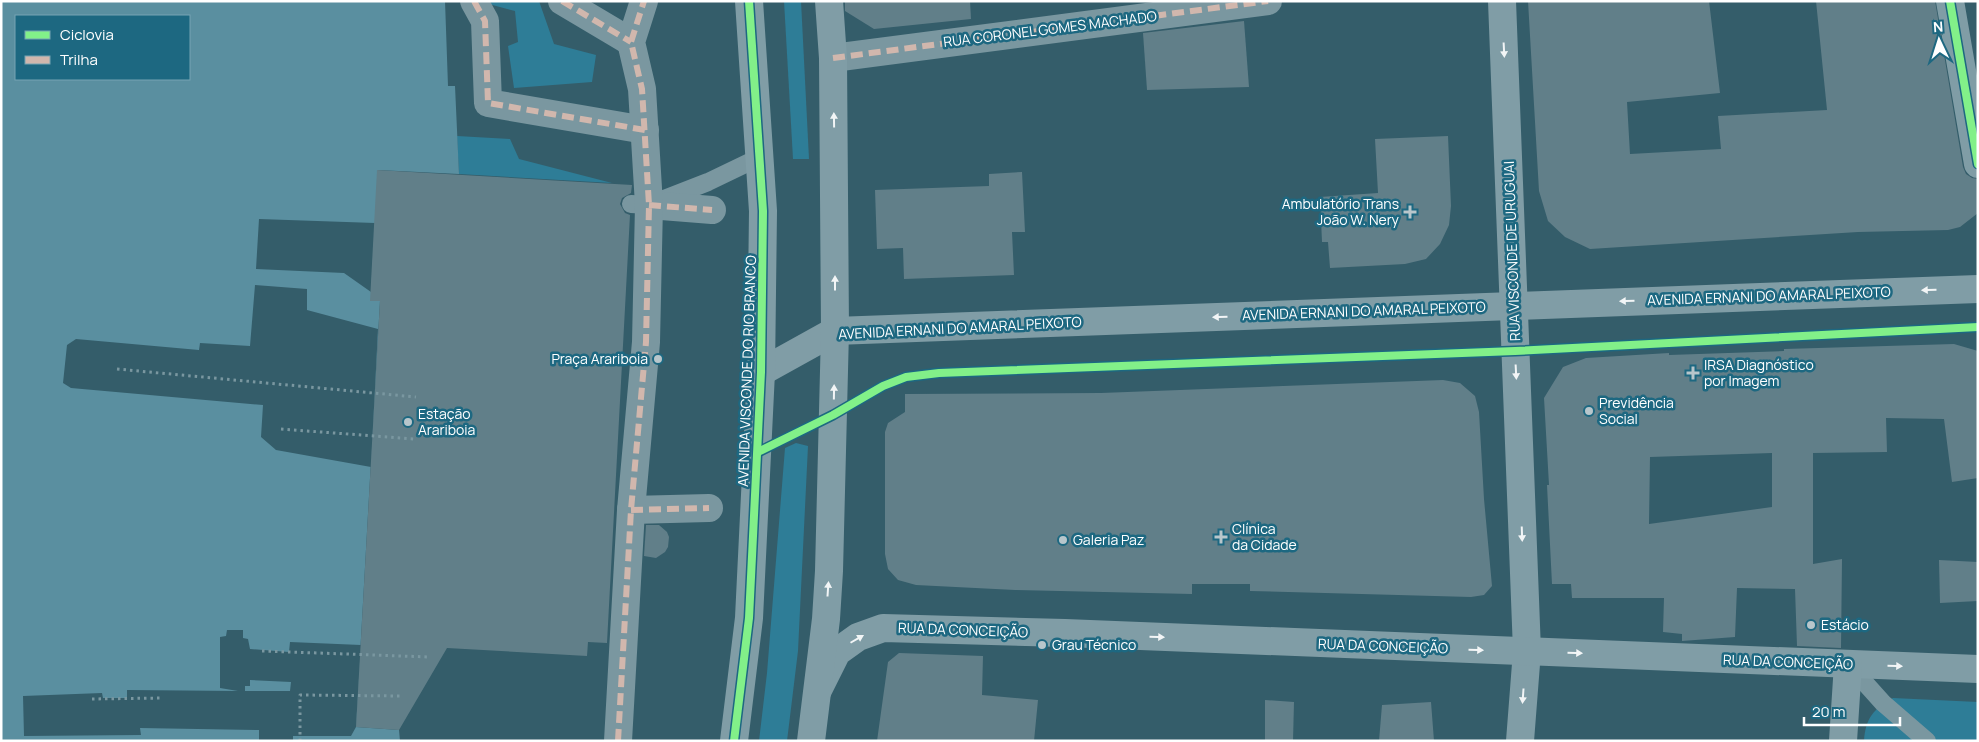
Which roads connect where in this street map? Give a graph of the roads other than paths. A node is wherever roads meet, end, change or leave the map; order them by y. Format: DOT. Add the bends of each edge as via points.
graph roads {
  1 [pos="474,1"];
  2 [pos="562,1"];
  3 [pos="644,1"];
  4 [pos="749,1"];
  5 [pos="829,1"];
  6 [pos="1268,1"];
  7 [pos="1502,1"];
  8 [pos="1950,1"];
  9 [pos="631,42"];
  10 [pos="833,58"];
  11 [pos="645,130"];
  12 [pos="760,157"];
  13 [pos="1978,164"];
  14 [pos="640,205"];
  15 [pos="712,210"];
  16 [pos="1978,289"];
  17 [pos="1513,306"];
  18 [pos="835,331"];
  19 [pos="761,372"];
  20 [pos="708,508"];
  21 [pos="631,510"];
  22 [pos="1527,651"];
  23 [pos="1848,664"];
  24 [pos="1978,669"];
  25 [pos="818,690"];
  26 [pos="618,741"];
  27 [pos="734,741"];
  28 [pos="811,741"];
  29 [pos="1520,741"];
  30 [pos="1843,741"];
  31 [pos="1927,741"];
  1 -- 11 [label="street" via="485,21 488,104"];
  2 -- 9 [label="street"];
  3 -- 9 [label="street"];
  4 -- 12 [label="main road, AVENIDA VISCONDE DO RIO BRANCO"];
  5 -- 10 [label="main road"];
  6 -- 10 [label="street, RUA CORONEL GOMES MACHADO"];
  7 -- 17 [label="main road, RUA VISCONDE DE URUGUAI, one-way"];
  8 -- 13 [label="main road"];
  9 -- 11 [label="street" via="642,89"];
  18 -- 10 [label="main road, one-way"];
  11 -- 14 [label="street"];
  12 -- 14 [label="lane" via="708,182"];
  12 -- 19 [label="main road, AVENIDA VISCONDE DO RIO BRANCO" via="764,211"];
  14 -- 15 [label="street"];
  14 -- 21 [label="street" via="646,342"];
  16 -- 17 [label="main road, AVENIDA ERNANI DO AMARAL PEIXOTO, one-way"];
  17 -- 18 [label="main road, AVENIDA ERNANI DO AMARAL PEIXOTO, one-way"];
  17 -- 22 [label="main road, RUA VISCONDE DE URUGUAI, one-way"];
  18 -- 19 [label="main road, AVENIDA ERNANI DO AMARAL PEIXOTO"];
  25 -- 18 [label="main road, one-way" via="830,571"];
  19 -- 27 [label="main road, AVENIDA VISCONDE DO RIO BRANCO" via="749,618"];
  20 -- 21 [label="street"];
  21 -- 26 [label="street"];
  22 -- 23 [label="main road, RUA DA CONCEIÇÃO, one-way"];
  25 -- 22 [label="main road, RUA DA CONCEIÇÃO, one-way" via="837,652 858,636 883,628"];
  22 -- 29 [label="main road, RUA VISCONDE DE URUGUAI, one-way"];
  23 -- 24 [label="main road, RUA DA CONCEIÇÃO, one-way"];
  23 -- 30 [label="main road"];
  23 -- 31 [label="lane" via="1883,704"];
  25 -- 28 [label="main road"];
}
